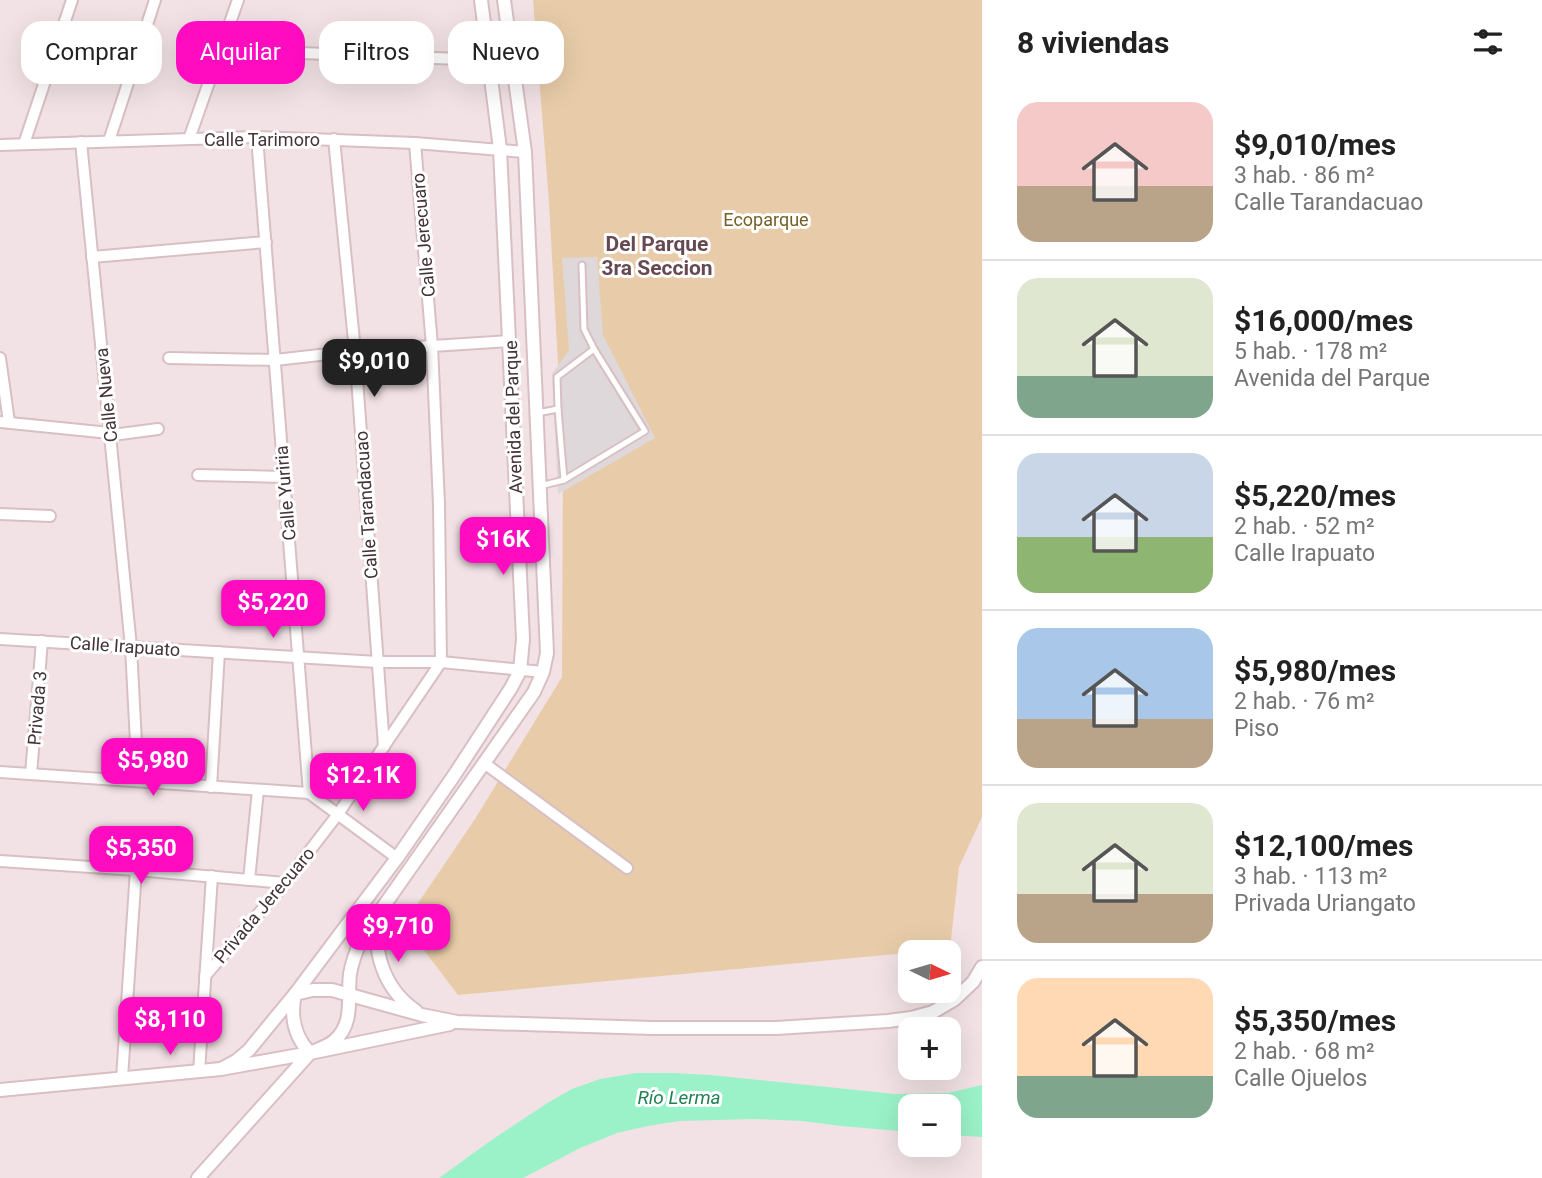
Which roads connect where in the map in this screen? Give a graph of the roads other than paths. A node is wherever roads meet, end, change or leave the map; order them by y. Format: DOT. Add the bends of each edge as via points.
graph roads {
  1 [pos="72,0"];
  2 [pos="155,0"];
  3 [pos="238,0"];
  4 [pos="481,0"];
  5 [pos="504,0"];
  6 [pos="231,21"];
  7 [pos="483,21"];
  8 [pos="305,53"];
  9 [pos="448,59"];
  10 [pos="209,84"];
  11 [pos="491,84"];
  12 [pos="257,137"];
  13 [pos="189,139"];
  14 [pos="334,139"];
  15 [pos="108,141"];
  16 [pos="81,142"];
  17 [pos="415,143"];
  18 [pos="24,144"];
  19 [pos="0,145"];
  20 [pos="500,149"];
  21 [pos="525,152"];
  22 [pos="266,242"];
  23 [pos="92,257"];
  24 [pos="582,265"];
  25 [pos="510,341"];
  26 [pos="432,346"];
  27 [pos="594,349"];
  28 [pos="355,351"];
  29 [pos="0,358"];
  30 [pos="169,358"];
  31 [pos="275,360"];
  32 [pos="558,409"];
  33 [pos="537,413"];
  34 [pos="5,422"];
  35 [pos="158,429"];
  36 [pos="110,433"];
  37 [pos="198,475"];
  38 [pos="284,477"];
  39 [pos="564,480"];
  40 [pos="540,486"];
  41 [pos="0,514"];
  42 [pos="50,516"];
  43 [pos="0,639"];
  44 [pos="42,641"];
  45 [pos="131,647"];
  46 [pos="219,652"];
  47 [pos="298,657"];
  48 [pos="377,662"];
  49 [pos="441,662"];
  50 [pos="520,671"];
  51 [pos="543,672"];
  52 [pos="384,747"];
  53 [pos="484,763"];
  54 [pos="0,772"];
  55 [pos="31,774"];
  56 [pos="138,781"];
  57 [pos="211,787"];
  58 [pos="258,790"];
  59 [pos="309,793"];
  60 [pos="338,814"];
  61 [pos="397,858"];
  62 [pos="0,861"];
  63 [pos="627,867"];
  64 [pos="136,870"];
  65 [pos="212,876"];
  66 [pos="249,880"];
  67 [pos="285,883"];
  68 [pos="380,910"];
  69 [pos="982,967"];
  70 [pos="205,976"];
  71 [pos="295,994"];
  72 [pos="349,994"];
  73 [pos="422,1016"];
  74 [pos="457,1022"];
  75 [pos="310,1054"];
  76 [pos="221,1069"];
  77 [pos="199,1072"];
  78 [pos="122,1078"];
  79 [pos="0,1090"];
  80 [pos="198,1178"];
  1 -- 18 [label="street"];
  2 -- 15 [label="street"];
  3 -- 6 [label="street"];
  4 -- 7 [label="street, Avenida del Parque"];
  5 -- 21 [label="street, Avenida del Parque"];
  8 -- 9 [label="street"];
  10 -- 13 [label="street"];
  11 -- 20 [label="street, Avenida del Parque"];
  12 -- 13 [label="street, Calle Tarimoro"];
  12 -- 14 [label="street, Calle Tarimoro"];
  12 -- 22 [label="street, Calle Yuriria"];
  13 -- 15 [label="street, Calle Tarimoro"];
  14 -- 17 [label="street, Calle Tarimoro"];
  14 -- 28 [label="street, Calle Tarandacuao"];
  15 -- 16 [label="street, Calle Tarimoro"];
  16 -- 18 [label="street, Calle Tarimoro"];
  16 -- 23 [label="street, Calle Nueva"];
  17 -- 20 [label="street, Calle Tarimoro"];
  17 -- 26 [label="street, Calle Jerecuaro"];
  18 -- 19 [label="street, Calle Tarimoro"];
  20 -- 21 [label="street, Calle Tarimoro"];
  20 -- 25 [label="street, Avenida del Parque"];
  21 -- 33 [label="street, Avenida del Parque"];
  22 -- 23 [label="street"];
  22 -- 31 [label="street, Calle Yuriria"];
  23 -- 36 [label="street, Calle Nueva"];
  24 -- 27 [label="lane" via="584,329"];
  25 -- 26 [label="street"];
  25 -- 50 [label="street, Avenida del Parque" via="523,639"];
  26 -- 28 [label="street"];
  26 -- 49 [label="street, Calle Jerecuaro"];
  27 -- 32 [label="lane" via="557,376"];
  27 -- 39 [label="lane" via="645,431"];
  28 -- 31 [label="street"];
  28 -- 48 [label="street, Calle Tarandacuao"];
  29 -- 34 [label="street"];
  30 -- 31 [label="street"];
  31 -- 38 [label="street, Calle Yuriria"];
  32 -- 33 [label="lane"];
  32 -- 39 [label="lane"];
  33 -- 40 [label="street, Avenida del Parque"];
  34 -- 36 [label="street"];
  35 -- 36 [label="street"];
  36 -- 45 [label="street, Calle Nueva"];
  37 -- 38 [label="street"];
  38 -- 47 [label="street, Calle Yuriria"];
  39 -- 40 [label="lane"];
  40 -- 51 [label="street, Avenida del Parque" via="547,653"];
  41 -- 42 [label="street"];
  43 -- 44 [label="street, Calle Irapuato"];
  44 -- 45 [label="street, Calle Irapuato"];
  44 -- 55 [label="street, Privada 3"];
  45 -- 46 [label="street, Calle Irapuato"];
  45 -- 56 [label="street, Calle Nueva"];
  46 -- 47 [label="street, Calle Irapuato"];
  46 -- 57 [label="street"];
  47 -- 48 [label="street, Calle Irapuato"];
  47 -- 59 [label="street, Calle Yuriria"];
  48 -- 49 [label="street, Calle Irapuato"];
  48 -- 52 [label="street, Calle Tarandacuao"];
  49 -- 50 [label="street, Calle Irapuato"];
  49 -- 52 [label="street, Privada Jerecuaro"];
  50 -- 51 [label="street, Calle Irapuato"];
  50 -- 61 [label="street, Avenida del Parque"];
  51 -- 53 [label="street, Avenida del Parque"];
  52 -- 60 [label="street, Privada Jerecuaro"];
  53 -- 63 [label="street"];
  53 -- 68 [label="street, Avenida del Parque"];
  54 -- 55 [label="street"];
  55 -- 56 [label="street"];
  56 -- 57 [label="street"];
  57 -- 58 [label="street"];
  58 -- 59 [label="street"];
  58 -- 66 [label="street"];
  59 -- 60 [label="street"];
  60 -- 61 [label="street"];
  60 -- 67 [label="street, Privada Jerecuaro"];
  61 -- 71 [label="street, Avenida del Parque"];
  62 -- 64 [label="street"];
  64 -- 65 [label="street"];
  64 -- 78 [label="street"];
  65 -- 66 [label="street"];
  65 -- 70 [label="street"];
  66 -- 67 [label="street"];
  67 -- 70 [label="street, Privada Jerecuaro"];
  68 -- 72 [label="street, Avenida del Parque" via="358,946"];
  68 -- 73 [label="street" via="376,940 383,970 398,996"];
  69 -- 74 [label="street" via="973,982 944,1006 888,1021 732,1029"];
  70 -- 77 [label="street"];
  71 -- 72 [label="street" via="322,989"];
  71 -- 75 [label="street" via="295,1030"];
  71 -- 76 [label="street, Avenida del Parque" via="249,1050"];
  72 -- 73 [label="street"];
  72 -- 75 [label="street, Avenida del Parque" via="342,1032"];
  73 -- 74 [label="street"];
  74 -- 75 [label="street"];
  75 -- 76 [label="street"];
  75 -- 80 [label="street"];
  76 -- 77 [label="street"];
  77 -- 78 [label="street"];
  78 -- 79 [label="street"];
}
